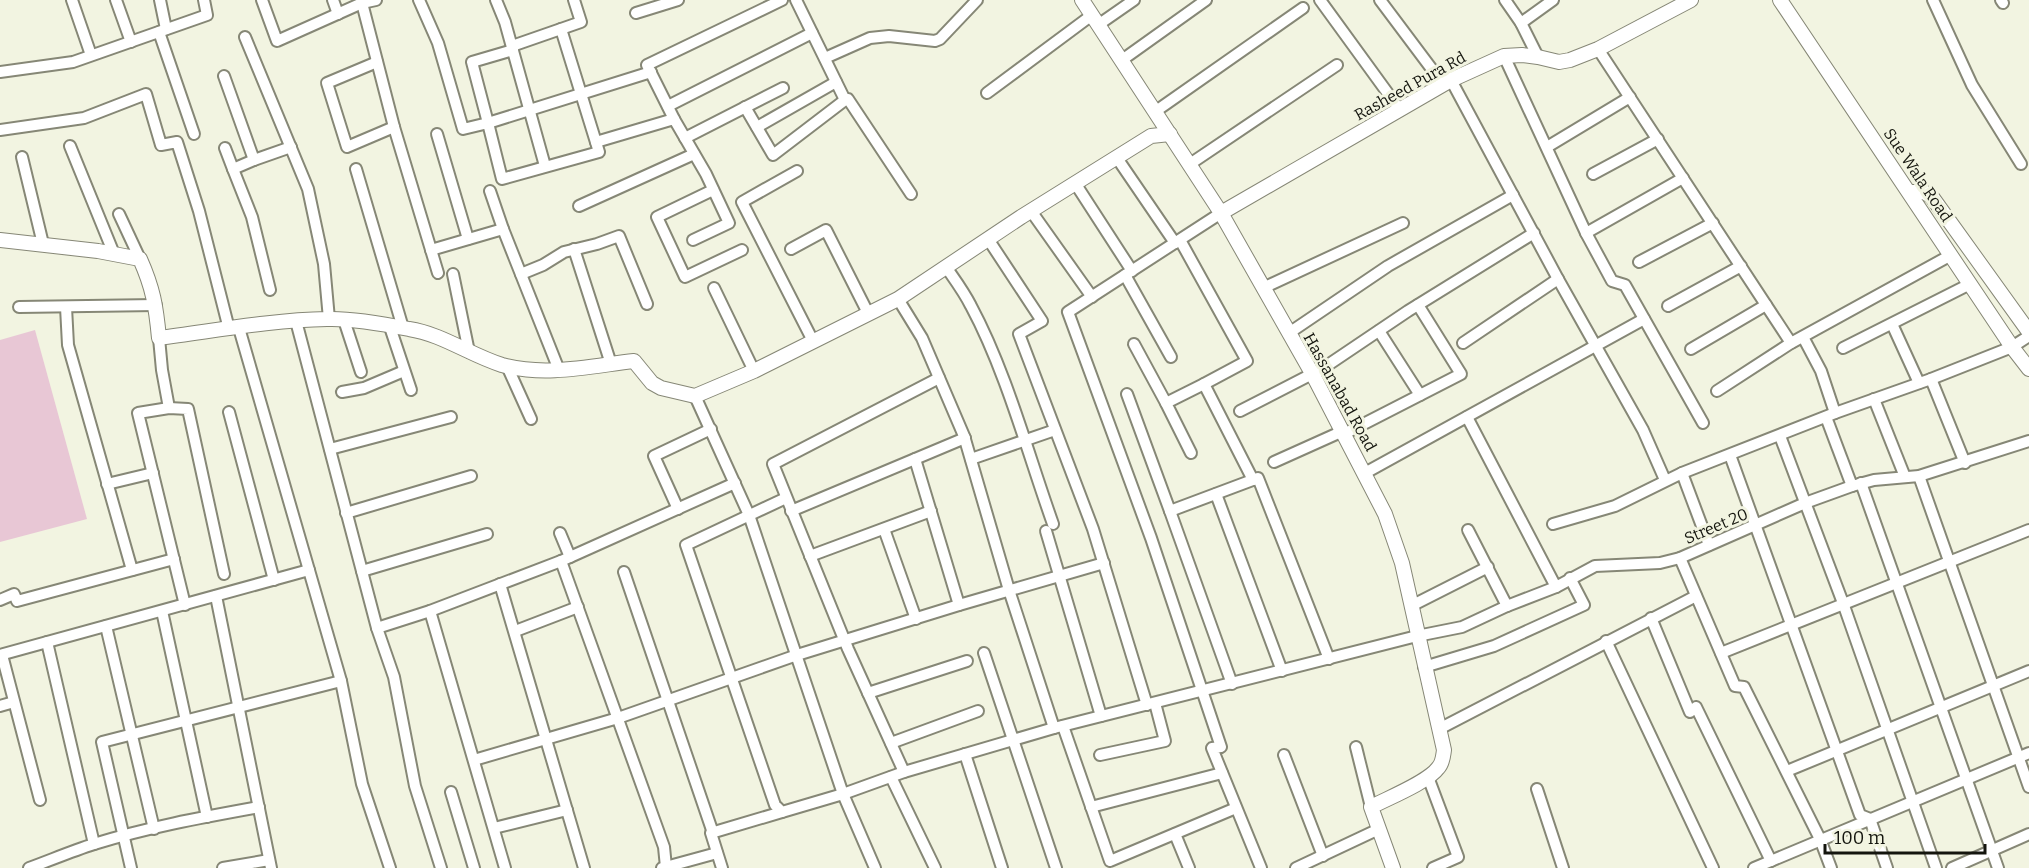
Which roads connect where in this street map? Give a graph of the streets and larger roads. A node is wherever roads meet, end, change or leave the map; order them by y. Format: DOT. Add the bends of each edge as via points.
graph roads {
  1 [pos="72,0"];
  2 [pos="116,0"];
  3 [pos="160,0"];
  4 [pos="204,0"];
  5 [pos="262,0"];
  6 [pos="333,0"];
  7 [pos="375,0"];
  8 [pos="419,0"];
  9 [pos="496,0"];
  10 [pos="574,0"];
  11 [pos="678,0"];
  12 [pos="782,0"];
  13 [pos="796,0"];
  14 [pos="977,0"];
  15 [pos="1082,0"];
  16 [pos="1134,0"];
  17 [pos="1206,0"];
  18 [pos="1320,0"];
  19 [pos="1380,0"];
  20 [pos="1505,0"];
  21 [pos="1553,0"];
  22 [pos="1692,0"];
  23 [pos="1780,0"];
  24 [pos="1933,0"];
  25 [pos="362,3"];
  26 [pos="1303,8"];
  27 [pos="636,13"];
  28 [pos="338,14"];
  29 [pos="1095,20"];
  30 [pos="1521,23"];
  31 [pos="561,29"];
  32 [pos="163,31"];
  33 [pos="812,33"];
  34 [pos="245,37"];
  35 [pos="131,42"];
  36 [pos="512,48"];
  37 [pos="1598,49"];
  38 [pos="91,55"];
  39 [pos="1504,56"];
  40 [pos="1538,57"];
  41 [pos="825,58"];
  42 [pos="1122,60"];
  43 [pos="377,62"];
  44 [pos="1337,65"];
  45 [pos="0,72"];
  46 [pos="651,72"];
  47 [pos="224,76"];
  48 [pos="836,82"];
  49 [pos="1447,82"];
  50 [pos="783,88"];
  51 [pos="581,93"];
  52 [pos="987,93"];
  53 [pos="1630,97"];
  54 [pos="845,100"];
  55 [pos="668,106"];
  56 [pos="745,107"];
  57 [pos="529,110"];
  58 [pos="1400,110"];
  59 [pos="1156,111"];
  60 [pos="674,119"];
  61 [pos="488,123"];
  62 [pos="393,127"];
  63 [pos="757,127"];
  64 [pos="0,130"];
  65 [pos="194,134"];
  66 [pos="437,134"];
  67 [pos="1170,134"];
  68 [pos="685,138"];
  69 [pos="1658,139"];
  70 [pos="596,142"];
  71 [pos="70,146"];
  72 [pos="291,147"];
  73 [pos="1547,147"];
  74 [pos="225,148"];
  75 [pos="694,154"];
  76 [pos="22,157"];
  77 [pos="1117,158"];
  78 [pos="255,160"];
  79 [pos="1190,164"];
  80 [pos="2021,164"];
  81 [pos="545,166"];
  82 [pos="356,168"];
  83 [pos="233,169"];
  84 [pos="797,171"];
  85 [pos="1593,174"];
  86 [pos="1683,178"];
  87 [pos="1075,183"];
  88 [pos="713,190"];
  89 [pos="490,191"];
  90 [pos="1910,192"];
  91 [pos="911,194"];
  92 [pos="1513,195"];
  93 [pos="579,206"];
  94 [pos="1031,210"];
  95 [pos="1221,213"];
  96 [pos="119,214"];
  97 [pos="1403,223"];
  98 [pos="1713,223"];
  99 [pos="503,229"];
  100 [pos="1534,233"];
  101 [pos="1586,233"];
  102 [pos="468,239"];
  103 [pos="988,239"];
  104 [pos="0,240"];
  105 [pos="693,240"];
  106 [pos="1178,241"];
  107 [pos="43,244"];
  108 [pos="574,249"];
  109 [pos="791,249"];
  110 [pos="431,250"];
  111 [pos="742,250"];
  112 [pos="114,254"];
  113 [pos="1951,255"];
  114 [pos="140,259"];
  115 [pos="1639,262"];
  116 [pos="1741,266"];
  117 [pos="946,267"];
  118 [pos="438,273"];
  119 [pos="1129,273"];
  120 [pos="453,274"];
  121 [pos="521,274"];
  122 [pos="1558,279"];
  123 [pos="1970,284"];
  124 [pos="714,288"];
  125 [pos="1263,288"];
  126 [pos="270,290"];
  127 [pos="1092,297"];
  128 [pos="898,299"];
  129 [pos="646,304"];
  130 [pos="156,305"];
  131 [pos="1418,305"];
  132 [pos="1766,305"];
  133 [pos="1668,306"];
  134 [pos="19,307"];
  135 [pos="66,307"];
  136 [pos="868,314"];
  137 [pos="329,319"];
  138 [pos="1644,319"];
  139 [pos="344,320"];
  140 [pos="296,321"];
  141 [pos="1892,324"];
  142 [pos="397,327"];
  143 [pos="234,328"];
  144 [pos="1379,331"];
  145 [pos="1289,333"];
  146 [pos="2029,334"];
  147 [pos="1803,337"];
  148 [pos="159,338"];
  149 [pos="813,341"];
  150 [pos="1791,343"];
  151 [pos="1134,344"];
  152 [pos="1463,344"];
  153 [pos="1596,346"];
  154 [pos="2012,347"];
  155 [pos="1844,348"];
  156 [pos="1691,350"];
  157 [pos="470,352"];
  158 [pos="1171,357"];
  159 [pos="611,364"];
  160 [pos="507,366"];
  161 [pos="2029,369"];
  162 [pos="559,370"];
  163 [pos="405,371"];
  164 [pos="754,371"];
  165 [pos="360,372"];
  166 [pos="1313,375"];
  167 [pos="939,378"];
  168 [pos="1931,379"];
  169 [pos="1919,383"];
  170 [pos="1204,384"];
  171 [pos="411,390"];
  172 [pos="1717,391"];
  173 [pos="342,392"];
  174 [pos="1127,394"];
  175 [pos="1420,395"];
  176 [pos="695,396"];
  177 [pos="1874,399"];
  178 [pos="1166,403"];
  179 [pos="169,408"];
  180 [pos="1240,411"];
  181 [pos="229,412"];
  182 [pos="1830,415"];
  183 [pos="451,417"];
  184 [pos="1467,417"];
  185 [pos="531,419"];
  186 [pos="1703,423"];
  187 [pos="711,429"];
  188 [pos="1055,430"];
  189 [pos="1344,432"];
  190 [pos="1780,436"];
  191 [pos="964,438"];
  192 [pos="1024,441"];
  193 [pos="2029,441"];
  194 [pos="330,449"];
  195 [pos="1191,453"];
  196 [pos="1730,455"];
  197 [pos="915,459"];
  198 [pos="971,459"];
  199 [pos="1274,462"];
  200 [pos="1965,463"];
  201 [pos="153,473"];
  202 [pos="1365,473"];
  203 [pos="1682,473"];
  204 [pos="471,476"];
  205 [pos="1919,476"];
  206 [pos="1905,477"];
  207 [pos="1253,480"];
  208 [pos="1665,480"];
  209 [pos="735,483"];
  210 [pos="107,484"];
  211 [pos="1857,485"];
  212 [pos="1216,494"];
  213 [pos="786,498"];
  214 [pos="1805,503"];
  215 [pos="678,509"];
  216 [pos="792,511"];
  217 [pos="931,511"];
  218 [pos="1170,511"];
  219 [pos="346,513"];
  220 [pos="748,515"];
  221 [pos="1553,524"];
  222 [pos="1755,525"];
  223 [pos="884,529"];
  224 [pos="1468,530"];
  225 [pos="2029,530"];
  226 [pos="560,533"];
  227 [pos="487,534"];
  228 [pos="1709,545"];
  229 [pos="810,556"];
  230 [pos="1680,558"];
  231 [pos="174,559"];
  232 [pos="565,559"];
  233 [pos="1950,561"];
  234 [pos="1104,563"];
  235 [pos="1488,567"];
  236 [pos="132,570"];
  237 [pos="309,570"];
  238 [pos="362,571"];
  239 [pos="624,572"];
  240 [pos="224,574"];
  241 [pos="1059,576"];
  242 [pos="1570,578"];
  243 [pos="274,580"];
  244 [pos="1896,582"];
  245 [pos="500,584"];
  246 [pos="1556,587"];
  247 [pos="1009,590"];
  248 [pos="216,596"];
  249 [pos="1696,596"];
  250 [pos="0,600"];
  251 [pos="1843,603"];
  252 [pos="185,604"];
  253 [pos="959,605"];
  254 [pos="1411,606"];
  255 [pos="1507,606"];
  256 [pos="578,607"];
  257 [pos="162,611"];
  258 [pos="430,611"];
  259 [pos="1651,618"];
  260 [pos="916,619"];
  261 [pos="1791,624"];
  262 [pos="106,626"];
  263 [pos="377,628"];
  264 [pos="518,630"];
  265 [pos="1417,636"];
  266 [pos="1606,641"];
  267 [pos="47,642"];
  268 [pos="845,642"];
  269 [pos="984,653"];
  270 [pos="1721,653"];
  271 [pos="1,655"];
  272 [pos="797,655"];
  273 [pos="1329,659"];
  274 [pos="967,660"];
  275 [pos="1424,667"];
  276 [pos="1282,671"];
  277 [pos="2029,671"];
  278 [pos="732,678"];
  279 [pos="341,681"];
  280 [pos="1232,684"];
  281 [pos="1993,686"];
  282 [pos="1201,691"];
  283 [pos="868,693"];
  284 [pos="667,701"];
  285 [pos="14,702"];
  286 [pos="1151,704"];
  287 [pos="0,706"];
  288 [pos="1940,707"];
  289 [pos="238,709"];
  290 [pos="978,711"];
  291 [pos="1101,717"];
  292 [pos="618,718"];
  293 [pos="186,722"];
  294 [pos="1058,727"];
  295 [pos="1439,729"];
  296 [pos="1887,729"];
  297 [pos="132,735"];
  298 [pos="546,738"];
  299 [pos="1013,740"];
  300 [pos="891,743"];
  301 [pos="1356,747"];
  302 [pos="1836,750"];
  303 [pos="2029,753"];
  304 [pos="965,754"];
  305 [pos="1100,755"];
  306 [pos="1284,755"];
  307 [pos="2018,758"];
  308 [pos="474,760"];
  309 [pos="1787,771"];
  310 [pos="904,772"];
  311 [pos="1222,773"];
  312 [pos="891,777"];
  313 [pos="1428,777"];
  314 [pos="1966,779"];
  315 [pos="2029,787"];
  316 [pos="1537,789"];
  317 [pos="451,792"];
  318 [pos="843,794"];
  319 [pos="40,800"];
  320 [pos="1913,801"];
  321 [pos="259,807"];
  322 [pos="1091,807"];
  323 [pos="1371,807"];
  324 [pos="1236,808"];
  325 [pos="567,810"];
  326 [pos="782,812"];
  327 [pos="207,817"];
  328 [pos="1870,819"];
  329 [pos="494,828"];
  330 [pos="154,829"];
  331 [pos="1379,830"];
  332 [pos="713,833"];
  333 [pos="1175,834"];
  334 [pos="2029,834"];
  335 [pos="124,835"];
  336 [pos="1820,839"];
  337 [pos="94,844"];
  338 [pos="1992,850"];
  339 [pos="717,853"];
  340 [pos="1323,856"];
  341 [pos="1120,857"];
  342 [pos="1776,859"];
  343 [pos="270,864"];
  344 [pos="664,867"];
  345 [pos="29,868"];
  346 [pos="131,868"];
  347 [pos="223,868"];
  348 [pos="390,868"];
  349 [pos="441,868"];
  350 [pos="474,868"];
  351 [pos="506,868"];
  352 [pos="584,868"];
  353 [pos="722,868"];
  354 [pos="875,868"];
  355 [pos="935,868"];
  356 [pos="1002,868"];
  357 [pos="1056,868"];
  358 [pos="1124,868"];
  359 [pos="1189,868"];
  360 [pos="1261,868"];
  361 [pos="1296,868"];
  362 [pos="1393,868"];
  363 [pos="1433,868"];
  364 [pos="1563,868"];
  365 [pos="1713,868"];
  366 [pos="1754,868"];
  367 [pos="1785,868"];
  368 [pos="1831,868"];
  369 [pos="1887,868"];
  370 [pos="1936,868"];
  371 [pos="1952,868"];
  372 [pos="1998,868"];
  1 -- 38 [label="street"];
  2 -- 35 [label="street"];
  3 -- 32 [label="street"];
  4 -- 32 [label="street" via="207,15"];
  5 -- 28 [label="street" via="277,41"];
  6 -- 28 [label="street"];
  7 -- 25 [label="street"];
  8 -- 61 [label="street" via="438,43 463,129"];
  9 -- 36 [label="street"];
  10 -- 31 [label="street" via="581,22"];
  11 -- 27 [label="street"];
  12 -- 46 [label="street" via="647,65"];
  13 -- 33 [label="street"];
  14 -- 41 [label="street" via="935,41 870,38"];
  15 -- 29 [label="street, Hassanabad Road"];
  16 -- 29 [label="street"];
  17 -- 42 [label="street"];
  18 -- 58 [label="street"];
  19 -- 49 [label="street"];
  20 -- 30 [label="street"];
  21 -- 30 [label="street"];
  22 -- 37 [label="street, Rasheed Pura Rd"];
  23 -- 90 [label="street, Sue Wala Road"];
  24 -- 80 [label="street" via="1972,85"];
  25 -- 28 [label="street"];
  25 -- 43 [label="street"];
  26 -- 59 [label="street"];
  29 -- 42 [label="street, Hassanabad Road"];
  29 -- 52 [label="street"];
  30 -- 40 [label="street"];
  31 -- 36 [label="street"];
  31 -- 51 [label="street"];
  32 -- 35 [label="street"];
  32 -- 65 [label="street"];
  33 -- 41 [label="street"];
  33 -- 55 [label="street"];
  34 -- 72 [label="street"];
  35 -- 38 [label="street"];
  36 -- 57 [label="street"];
  36 -- 61 [label="street" via="472,62"];
  37 -- 40 [label="street, Rasheed Pura Rd" via="1564,62"];
  37 -- 53 [label="street"];
  38 -- 45 [label="street" via="73,62"];
  39 -- 40 [label="street, Rasheed Pura Rd"];
  39 -- 49 [label="street, Rasheed Pura Rd"];
  39 -- 73 [label="street"];
  41 -- 48 [label="street"];
  42 -- 59 [label="street, Hassanabad Road"];
  43 -- 62 [label="street"];
  43 -- 62 [label="street" via="327,83 347,147"];
  44 -- 79 [label="street"];
  46 -- 51 [label="street"];
  46 -- 55 [label="street"];
  47 -- 78 [label="street"];
  48 -- 54 [label="street"];
  48 -- 63 [label="street"];
  49 -- 58 [label="street, Rasheed Pura Rd"];
  49 -- 92 [label="street"];
  50 -- 56 [label="street"];
  51 -- 57 [label="street"];
  51 -- 70 [label="street"];
  53 -- 69 [label="street"];
  53 -- 73 [label="street"];
  54 -- 63 [label="street" via="773,154"];
  54 -- 91 [label="street" via="848,99"];
  55 -- 60 [label="street"];
  56 -- 63 [label="street"];
  56 -- 68 [label="street"];
  57 -- 61 [label="street"];
  57 -- 81 [label="street"];
  58 -- 95 [label="street, Rasheed Pura Rd"];
  59 -- 67 [label="street, Hassanabad Road"];
  60 -- 68 [label="street"];
  60 -- 70 [label="street"];
  61 -- 81 [label="street" via="502,179"];
  62 -- 110 [label="street"];
  64 -- 143 [label="street" via="84,118 146,93 161,145 177,142"];
  66 -- 102 [label="street"];
  67 -- 77 [label="street" via="1151,136"];
  67 -- 79 [label="street, Hassanabad Road"];
  68 -- 75 [label="street"];
  69 -- 85 [label="street"];
  69 -- 86 [label="street"];
  70 -- 81 [label="street" via="599,152"];
  71 -- 112 [label="street"];
  72 -- 78 [label="street"];
  72 -- 137 [label="street" via="308,189 324,264"];
  73 -- 101 [label="street"];
  74 -- 83 [label="street"];
  75 -- 88 [label="street"];
  75 -- 93 [label="street"];
  76 -- 107 [label="street"];
  77 -- 87 [label="street"];
  77 -- 106 [label="street"];
  78 -- 83 [label="street"];
  79 -- 95 [label="street, Hassanabad Road"];
  82 -- 142 [label="street"];
  83 -- 126 [label="street" via="252,216"];
  84 -- 149 [label="street" via="742,202"];
  86 -- 98 [label="street"];
  86 -- 101 [label="street"];
  87 -- 94 [label="street"];
  87 -- 119 [label="street"];
  88 -- 105 [label="street" via="729,223"];
  88 -- 111 [label="street" via="657,217 685,277"];
  89 -- 99 [label="street"];
  90 -- 113 [label="street, Sue Wala Road"];
  90 -- 146 [label="street" via="1924,192 1932,197"];
  92 -- 100 [label="street"];
  92 -- 145 [label="street" via="1388,266"];
  94 -- 103 [label="street"];
  94 -- 127 [label="street"];
  95 -- 106 [label="street"];
  95 -- 125 [label="street, Hassanabad Road"];
  96 -- 114 [label="street"];
  97 -- 125 [label="street"];
  98 -- 115 [label="street"];
  98 -- 116 [label="street"];
  99 -- 102 [label="street"];
  99 -- 121 [label="street"];
  100 -- 122 [label="street"];
  100 -- 131 [label="street"];
  101 -- 138 [label="street" via="1612,280 1625,285"];
  102 -- 110 [label="street"];
  103 -- 117 [label="street"];
  103 -- 188 [label="street" via="1042,321 1018,334"];
  104 -- 107 [label="street"];
  106 -- 119 [label="street"];
  106 -- 170 [label="street" via="1247,361"];
  107 -- 112 [label="street"];
  108 -- 121 [label="street"];
  108 -- 129 [label="street" via="619,236"];
  108 -- 159 [label="street"];
  109 -- 136 [label="street" via="826,230"];
  110 -- 118 [label="street"];
  112 -- 114 [label="street"];
  113 -- 123 [label="street, Sue Wala Road"];
  113 -- 147 [label="street"];
  114 -- 130 [label="street"];
  116 -- 132 [label="street"];
  116 -- 133 [label="street"];
  117 -- 128 [label="street"];
  117 -- 192 [label="street" via="971,304"];
  119 -- 127 [label="street"];
  119 -- 158 [label="street"];
  120 -- 157 [label="street"];
  121 -- 162 [label="street"];
  122 -- 152 [label="street"];
  122 -- 153 [label="street"];
  123 -- 141 [label="street"];
  123 -- 154 [label="street, Sue Wala Road"];
  124 -- 164 [label="street"];
  125 -- 145 [label="street, Hassanabad Road"];
  127 -- 282 [label="street" via="1068,312"];
  128 -- 136 [label="street"];
  128 -- 167 [label="street" via="922,338"];
  130 -- 135 [label="street"];
  130 -- 148 [label="street"];
  131 -- 144 [label="street"];
  131 -- 175 [label="street" via="1461,374"];
  132 -- 150 [label="street"];
  132 -- 156 [label="street"];
  134 -- 135 [label="street"];
  135 -- 210 [label="street" via="68,345"];
  136 -- 149 [label="street"];
  137 -- 139 [label="street"];
  137 -- 140 [label="street"];
  138 -- 153 [label="street"];
  138 -- 186 [label="street"];
  139 -- 142 [label="street"];
  139 -- 165 [label="street"];
  140 -- 143 [label="street"];
  140 -- 194 [label="street"];
  141 -- 155 [label="street"];
  141 -- 169 [label="street"];
  142 -- 157 [label="street" via="443,339"];
  142 -- 163 [label="street"];
  143 -- 148 [label="street"];
  143 -- 237 [label="street"];
  144 -- 166 [label="street"];
  144 -- 175 [label="street"];
  145 -- 166 [label="street, Hassanabad Road"];
  146 -- 154 [label="street"];
  147 -- 150 [label="street"];
  147 -- 182 [label="street" via="1821,371"];
  148 -- 179 [label="street"];
  149 -- 164 [label="street"];
  150 -- 172 [label="street"];
  151 -- 178 [label="street"];
  153 -- 184 [label="street"];
  153 -- 208 [label="street" via="1643,430"];
  154 -- 161 [label="street, Sue Wala Road"];
  154 -- 168 [label="street"];
  157 -- 160 [label="street"];
  159 -- 162 [label="street"];
  159 -- 176 [label="street" via="634,361 652,383"];
  160 -- 162 [label="street"];
  160 -- 185 [label="street"];
  163 -- 171 [label="street"];
  163 -- 173 [label="street" via="364,388"];
  164 -- 176 [label="street"];
  166 -- 180 [label="street"];
  166 -- 189 [label="street, Hassanabad Road"];
  167 -- 191 [label="street"];
  167 -- 213 [label="street" via="773,464"];
  168 -- 169 [label="street"];
  168 -- 200 [label="street"];
  169 -- 177 [label="street"];
  170 -- 178 [label="street"];
  170 -- 207 [label="street"];
  174 -- 218 [label="street"];
  175 -- 189 [label="street"];
  176 -- 187 [label="street"];
  177 -- 182 [label="street"];
  177 -- 206 [label="street"];
  178 -- 195 [label="street"];
  179 -- 201 [label="street" via="138,413"];
  179 -- 240 [label="street" via="188,409"];
  181 -- 243 [label="street"];
  182 -- 190 [label="street"];
  182 -- 211 [label="street"];
  183 -- 194 [label="street"];
  184 -- 202 [label="street"];
  184 -- 246 [label="street"];
  187 -- 209 [label="street"];
  187 -- 215 [label="street" via="654,456"];
  188 -- 192 [label="street"];
  188 -- 234 [label="street"];
  189 -- 199 [label="street"];
  189 -- 202 [label="street, Hassanabad Road"];
  190 -- 196 [label="street"];
  190 -- 214 [label="street"];
  191 -- 197 [label="street"];
  191 -- 198 [label="street"];
  192 -- 198 [label="street"];
  192 -- 241 [label="street"];
  193 -- 200 [label="street, Street 20"];
  194 -- 219 [label="street"];
  196 -- 203 [label="street"];
  196 -- 222 [label="street"];
  197 -- 216 [label="street"];
  197 -- 217 [label="street"];
  198 -- 247 [label="street"];
  200 -- 205 [label="street, Street 20"];
  201 -- 210 [label="street"];
  201 -- 231 [label="street"];
  202 -- 254 [label="street, Hassanabad Road" via="1402,563"];
  203 -- 208 [label="street"];
  203 -- 228 [label="street"];
  204 -- 219 [label="street"];
  205 -- 206 [label="street, Street 20"];
  205 -- 233 [label="street"];
  206 -- 211 [label="street, Street 20"];
  207 -- 212 [label="street"];
  207 -- 273 [label="street" via="1258,478"];
  208 -- 221 [label="street" via="1615,506"];
  209 -- 215 [label="street"];
  209 -- 220 [label="street"];
  210 -- 236 [label="street"];
  211 -- 214 [label="street, Street 20"];
  211 -- 244 [label="street"];
  212 -- 218 [label="street"];
  212 -- 276 [label="street"];
  213 -- 216 [label="street"];
  213 -- 220 [label="street"];
  214 -- 222 [label="street, Street 20"];
  214 -- 251 [label="street"];
  215 -- 232 [label="street"];
  216 -- 229 [label="street"];
  217 -- 223 [label="street"];
  217 -- 253 [label="street"];
  218 -- 280 [label="street"];
  219 -- 238 [label="street"];
  220 -- 272 [label="street"];
  220 -- 278 [label="street" via="686,545"];
  222 -- 228 [label="street, Street 20"];
  222 -- 261 [label="street"];
  223 -- 229 [label="street"];
  223 -- 260 [label="street"];
  224 -- 235 [label="street"];
  225 -- 233 [label="street"];
  226 -- 232 [label="street"];
  227 -- 238 [label="street"];
  228 -- 230 [label="street, Street 20"];
  229 -- 268 [label="street"];
  230 -- 242 [label="street, Street 20" via="1660,563 1595,566"];
  230 -- 249 [label="street"];
  231 -- 236 [label="street"];
  231 -- 252 [label="street"];
  232 -- 245 [label="street"];
  232 -- 256 [label="street"];
  233 -- 244 [label="street"];
  233 -- 281 [label="street"];
  234 -- 241 [label="street"];
  234 -- 286 [label="street"];
  235 -- 254 [label="street"];
  235 -- 255 [label="street"];
  236 -- 250 [label="street" via="17,601 14,594"];
  237 -- 243 [label="street"];
  237 -- 279 [label="street"];
  238 -- 263 [label="street"];
  239 -- 284 [label="street"];
  241 -- 247 [label="street"];
  241 -- 291 [label="street"];
  242 -- 246 [label="street, Street 20"];
  242 -- 275 [label="street" via="1584,604 1494,646"];
  243 -- 248 [label="street"];
  244 -- 251 [label="street"];
  244 -- 288 [label="street"];
  245 -- 258 [label="street"];
  245 -- 298 [label="street"];
  246 -- 255 [label="street, Street 20"];
  247 -- 253 [label="street"];
  247 -- 294 [label="street"];
  248 -- 252 [label="street"];
  248 -- 289 [label="street"];
  249 -- 259 [label="street"];
  249 -- 270 [label="street"];
  251 -- 261 [label="street"];
  251 -- 296 [label="street"];
  252 -- 257 [label="street"];
  253 -- 260 [label="street"];
  254 -- 265 [label="street, Hassanabad Road"];
  255 -- 265 [label="street, Street 20" via="1462,627"];
  256 -- 264 [label="street"];
  256 -- 292 [label="street"];
  257 -- 262 [label="street"];
  257 -- 293 [label="street"];
  258 -- 263 [label="street"];
  258 -- 308 [label="street"];
  259 -- 266 [label="street"];
  259 -- 342 [label="street" via="1690,712 1696,707"];
  260 -- 268 [label="street"];
  261 -- 270 [label="street"];
  261 -- 302 [label="street"];
  262 -- 267 [label="street"];
  262 -- 297 [label="street"];
  263 -- 349 [label="street" via="394,677 415,786"];
  265 -- 273 [label="street, Street 20"];
  265 -- 275 [label="street, Hassanabad Road"];
  266 -- 295 [label="street"];
  266 -- 365 [label="street"];
  267 -- 271 [label="street"];
  267 -- 337 [label="street"];
  268 -- 272 [label="street"];
  268 -- 283 [label="street"];
  269 -- 299 [label="street"];
  270 -- 309 [label="street" via="1735,686 1744,687"];
  271 -- 285 [label="street"];
  272 -- 278 [label="street"];
  272 -- 318 [label="street"];
  273 -- 276 [label="street, Street 20"];
  274 -- 283 [label="street"];
  275 -- 295 [label="street, Hassanabad Road"];
  276 -- 280 [label="street, Street 20"];
  277 -- 281 [label="street"];
  278 -- 284 [label="street"];
  278 -- 326 [label="street" via="775,805"];
  279 -- 289 [label="street"];
  279 -- 348 [label="street" via="362,784"];
  280 -- 282 [label="street, Street 20"];
  281 -- 288 [label="street"];
  281 -- 307 [label="street"];
  282 -- 286 [label="street, Street 20"];
  282 -- 311 [label="street" via="1221,747 1212,748"];
  283 -- 300 [label="street"];
  284 -- 292 [label="street"];
  284 -- 332 [label="street"];
  285 -- 287 [label="street"];
  285 -- 319 [label="street"];
  286 -- 291 [label="street, Street 20"];
  286 -- 305 [label="street" via="1165,741"];
  288 -- 296 [label="street"];
  288 -- 314 [label="street"];
  289 -- 293 [label="street"];
  289 -- 321 [label="street"];
  290 -- 300 [label="street"];
  291 -- 294 [label="street, Street 20"];
  292 -- 298 [label="street"];
  292 -- 344 [label="street" via="664,847"];
  293 -- 297 [label="street"];
  293 -- 327 [label="street"];
  294 -- 299 [label="street, Street 20"];
  294 -- 322 [label="street"];
  295 -- 313 [label="street, Hassanabad Road" via="1443,761"];
  296 -- 302 [label="street"];
  296 -- 320 [label="street"];
  297 -- 330 [label="street"];
  297 -- 335 [label="street" via="102,742"];
  298 -- 308 [label="street"];
  298 -- 325 [label="street"];
  299 -- 304 [label="street, Street 20"];
  299 -- 357 [label="street"];
  300 -- 310 [label="street"];
  301 -- 323 [label="street"];
  302 -- 309 [label="street"];
  302 -- 328 [label="street" via="1860,815"];
  303 -- 307 [label="street"];
  304 -- 310 [label="street, Street 20"];
  304 -- 356 [label="street"];
  306 -- 340 [label="street"];
  307 -- 314 [label="street"];
  307 -- 315 [label="street"];
  308 -- 329 [label="street"];
  309 -- 336 [label="street"];
  310 -- 312 [label="street, Street 20"];
  311 -- 322 [label="street"];
  311 -- 324 [label="street"];
  312 -- 318 [label="street, Street 20"];
  312 -- 355 [label="street"];
  313 -- 323 [label="street, Hassanabad Road"];
  313 -- 363 [label="street" via="1458,857"];
  314 -- 320 [label="street"];
  314 -- 338 [label="street"];
  316 -- 364 [label="street"];
  317 -- 350 [label="street"];
  318 -- 326 [label="street, Street 20"];
  318 -- 354 [label="street"];
  320 -- 328 [label="street"];
  320 -- 370 [label="street"];
  321 -- 327 [label="street"];
  321 -- 343 [label="street"];
  322 -- 341 [label="street" via="1110,861"];
  323 -- 331 [label="street"];
  324 -- 333 [label="street"];
  324 -- 360 [label="street"];
  325 -- 329 [label="street"];
  325 -- 352 [label="street"];
  326 -- 332 [label="street, Street 20"];
  327 -- 330 [label="street"];
  328 -- 336 [label="street"];
  328 -- 369 [label="street"];
  329 -- 351 [label="street"];
  330 -- 335 [label="street"];
  331 -- 340 [label="street"];
  331 -- 362 [label="street"];
  332 -- 339 [label="street"];
  333 -- 341 [label="street"];
  333 -- 359 [label="street"];
  334 -- 338 [label="street"];
  335 -- 337 [label="street"];
  335 -- 346 [label="street"];
  336 -- 342 [label="street"];
  336 -- 368 [label="street"];
  337 -- 345 [label="street"];
  338 -- 371 [label="street"];
  338 -- 372 [label="street"];
  339 -- 344 [label="street"];
  339 -- 353 [label="street"];
  340 -- 361 [label="street"];
  341 -- 358 [label="street"];
  342 -- 366 [label="street"];
  342 -- 367 [label="street"];
  343 -- 347 [label="street"];
}
